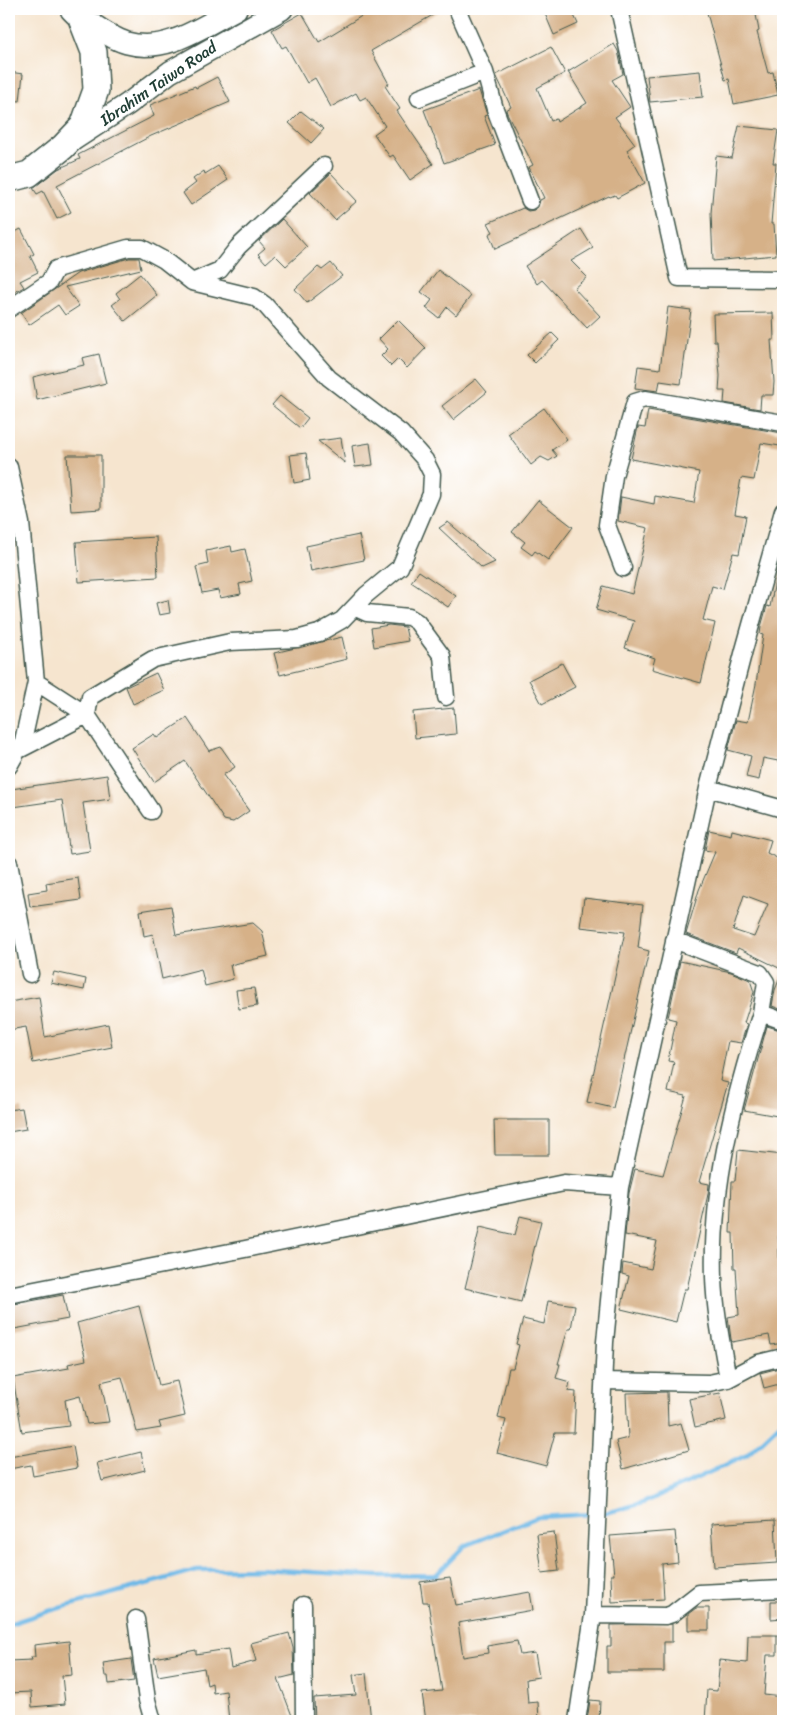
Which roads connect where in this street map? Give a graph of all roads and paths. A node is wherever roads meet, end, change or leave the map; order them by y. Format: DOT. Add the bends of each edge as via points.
graph roads {
  1 [pos="236,9"];
  2 [pos="282,9"];
  3 [pos="457,9"];
  4 [pos="619,9"];
  5 [pos="76,12"];
  6 [pos="485,72"];
  7 [pos="419,98"];
  8 [pos="63,147"];
  9 [pos="324,166"];
  10 [pos="15,178"];
  11 [pos="530,201"];
  12 [pos="783,279"];
  13 [pos="192,282"];
  14 [pos="9,309"];
  15 [pos="783,422"];
  16 [pos="9,467"];
  17 [pos="783,511"];
  18 [pos="15,520"];
  19 [pos="623,568"];
  20 [pos="356,608"];
  21 [pos="36,682"];
  22 [pos="446,697"];
  23 [pos="87,715"];
  24 [pos="17,751"];
  25 [pos="9,766"];
  26 [pos="708,788"];
  27 [pos="783,809"];
  28 [pos="151,812"];
  29 [pos="9,863"];
  30 [pos="674,940"];
  31 [pos="30,974"];
  32 [pos="761,1013"];
  33 [pos="783,1021"];
  34 [pos="620,1187"];
  35 [pos="9,1295"];
  36 [pos="783,1356"];
  37 [pos="728,1379"];
  38 [pos="604,1381"];
  39 [pos="783,1589"];
  40 [pos="303,1605"];
  41 [pos="593,1615"];
  42 [pos="136,1619"];
  43 [pos="153,1721"];
  44 [pos="304,1721"];
  45 [pos="577,1721"];
  1 -- 5 [label="main road, Ibrahim Taiwo Road" via="188,35 151,46 126,43"];
  2 -- 8 [label="main road, Ibrahim Taiwo Road" via="170,72"];
  3 -- 6 [label="street"];
  4 -- 12 [label="street" via="679,278"];
  5 -- 8 [label="highway" via="94,52 96,90 84,126"];
  6 -- 7 [label="street"];
  6 -- 11 [label="street" via="495,109"];
  8 -- 10 [label="highway"];
  9 -- 13 [label="street" via="238,247 220,270"];
  13 -- 14 [label="street" via="142,248 128,248 56,269 49,282"];
  13 -- 20 [label="street" via="254,297 265,305 329,378 401,434 425,460 432,474 431,494 400,567 366,595"];
  15 -- 19 [label="street" via="645,399 635,402 614,476 606,525"];
  16 -- 18 [label="street"];
  17 -- 26 [label="street"];
  18 -- 21 [label="street"];
  20 -- 22 [label="street" via="368,613 409,617 418,622 442,656"];
  20 -- 23 [label="street" via="319,633 297,639 230,642 153,659 90,697"];
  21 -- 23 [label="street"];
  21 -- 24 [label="street" via="23,741"];
  23 -- 24 [label="street"];
  23 -- 28 [label="street"];
  24 -- 25 [label="street"];
  26 -- 27 [label="street"];
  26 -- 30 [label="street"];
  29 -- 31 [label="street"];
  30 -- 32 [label="street" via="760,973 766,982"];
  30 -- 34 [label="street"];
  32 -- 33 [label="street"];
  32 -- 37 [label="street" via="742,1072 715,1223 716,1305"];
  34 -- 35 [label="street" via="564,1183"];
  34 -- 38 [label="street"];
  36 -- 37 [label="street" via="758,1363"];
  37 -- 38 [label="street" via="709,1383"];
  38 -- 41 [label="street"];
  39 -- 41 [label="street" via="699,1593 666,1616"];
  40 -- 44 [label="street"];
  41 -- 45 [label="street"];
  42 -- 43 [label="street"];
}
